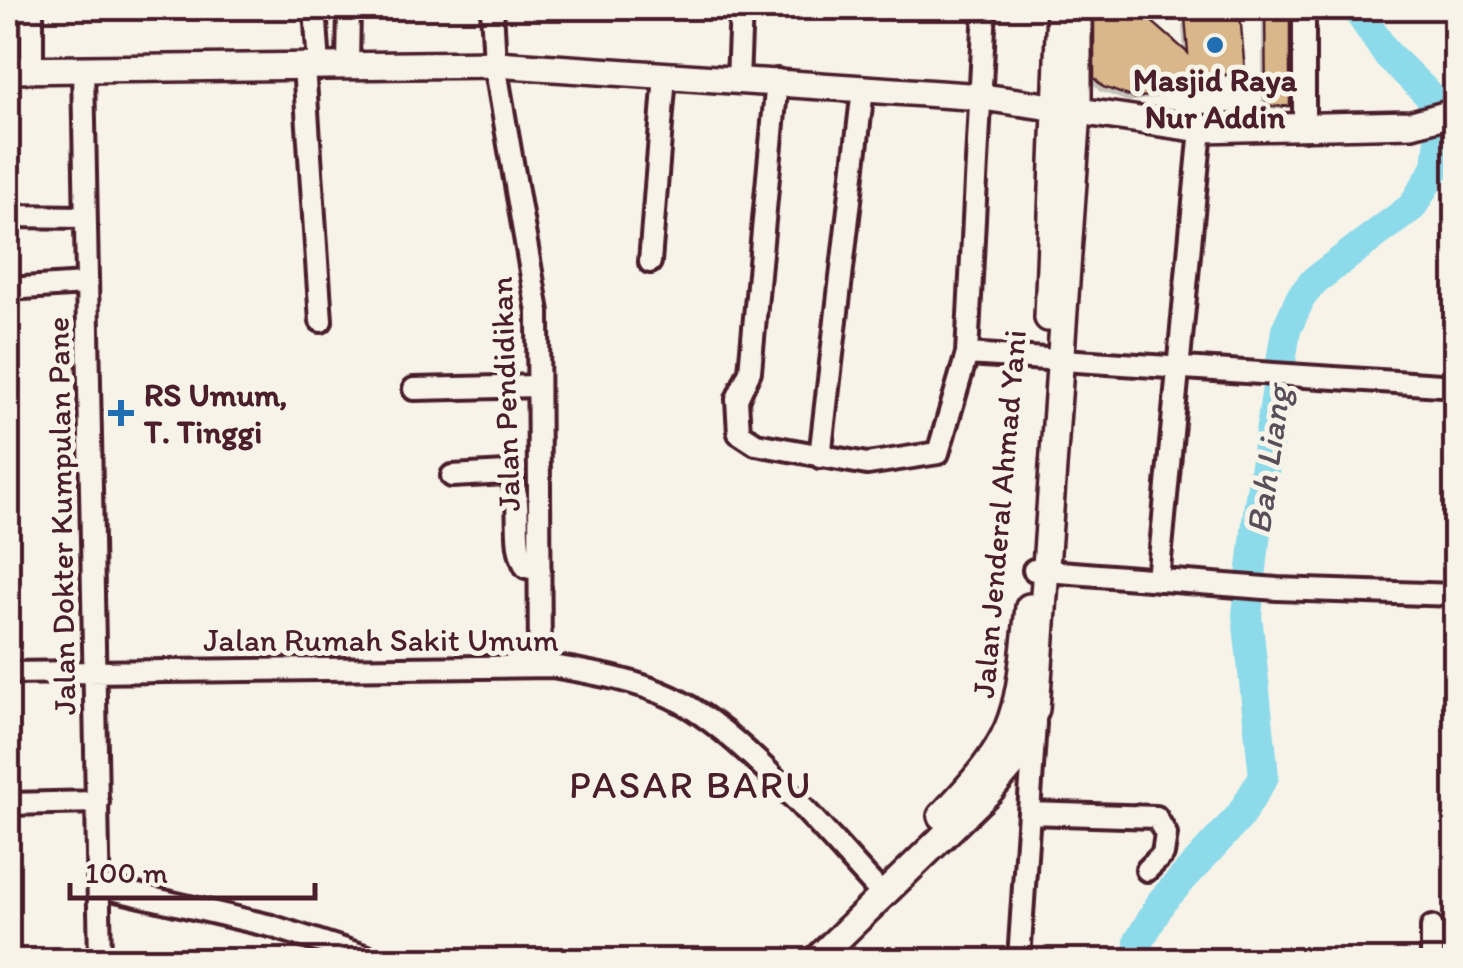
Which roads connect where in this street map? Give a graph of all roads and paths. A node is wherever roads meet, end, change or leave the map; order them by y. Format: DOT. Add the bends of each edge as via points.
graph roads {
  1 [pos="32,8"];
  2 [pos="315,8"];
  3 [pos="349,8"];
  4 [pos="492,8"];
  5 [pos="742,8"];
  6 [pos="985,8"];
  7 [pos="1060,8"];
  8 [pos="1078,8"];
  9 [pos="1304,8"];
  10 [pos="494,64"];
  11 [pos="311,66"];
  12 [pos="348,66"];
  13 [pos="83,69"];
  14 [pos="20,70"];
  15 [pos="665,75"];
  16 [pos="738,80"];
  17 [pos="777,80"];
  18 [pos="863,89"];
  19 [pos="983,97"];
  20 [pos="1067,109"];
  21 [pos="1454,112"];
  22 [pos="1201,129"];
  23 [pos="1304,129"];
  24 [pos="8,216"];
  25 [pos="84,217"];
  26 [pos="650,262"];
  27 [pos="86,284"];
  28 [pos="8,289"];
  29 [pos="321,321"];
  30 [pos="967,354"];
  31 [pos="1054,360"];
  32 [pos="1181,366"];
  33 [pos="537,386"];
  34 [pos="1456,386"];
  35 [pos="414,389"];
  36 [pos="820,457"];
  37 [pos="452,476"];
  38 [pos="540,570"];
  39 [pos="1042,571"];
  40 [pos="1158,580"];
  41 [pos="1456,595"];
  42 [pos="540,666"];
  43 [pos="8,673"];
  44 [pos="96,673"];
  45 [pos="1036,710"];
  46 [pos="98,802"];
  47 [pos="8,804"];
  48 [pos="1029,813"];
  49 [pos="1147,870"];
  50 [pos="99,886"];
  51 [pos="878,891"];
  52 [pos="1432,927"];
  53 [pos="100,960"];
  54 [pos="376,960"];
  55 [pos="796,960"];
  56 [pos="816,960"];
  57 [pos="1020,960"];
  58 [pos="1432,960"];
  1 -- 14 [label="street"];
  2 -- 11 [label="street"];
  3 -- 12 [label="street"];
  4 -- 10 [label="street, Jalan Pendidikan"];
  5 -- 16 [label="street"];
  6 -- 19 [label="street"];
  7 -- 20 [label="main road"];
  8 -- 20 [label="main road"];
  9 -- 23 [label="street"];
  10 -- 12 [label="main road"];
  10 -- 15 [label="main road"];
  10 -- 33 [label="street, Jalan Pendidikan" via="538,312"];
  11 -- 12 [label="main road"];
  11 -- 13 [label="main road"];
  11 -- 29 [label="street"];
  13 -- 14 [label="main road"];
  13 -- 25 [label="street, Jalan Dokter Kumpulan Pane"];
  15 -- 16 [label="main road"];
  15 -- 26 [label="street"];
  16 -- 17 [label="main road"];
  17 -- 18 [label="main road"];
  17 -- 36 [label="street" via="750,371 737,399 738,426 756,444"];
  18 -- 19 [label="main road"];
  18 -- 36 [label="street"];
  19 -- 20 [label="main road"];
  19 -- 30 [label="street"];
  20 -- 22 [label="main road"];
  20 -- 31 [label="main road, Jalan Jenderal Ahmad Yani"];
  21 -- 23 [label="main road" via="1412,124"];
  22 -- 23 [label="main road"];
  22 -- 32 [label="street"];
  24 -- 25 [label="street"];
  25 -- 27 [label="street, Jalan Dokter Kumpulan Pane"];
  27 -- 28 [label="street"];
  27 -- 44 [label="street, Jalan Dokter Kumpulan Pane"];
  30 -- 31 [label="street"];
  30 -- 36 [label="street" via="938,453 867,464"];
  31 -- 32 [label="street"];
  31 -- 39 [label="main road, Jalan Jenderal Ahmad Yani"];
  32 -- 34 [label="street"];
  32 -- 40 [label="street"];
  33 -- 35 [label="street"];
  33 -- 38 [label="street, Jalan Pendidikan"];
  37 -- 38 [label="street" via="507,472 516,484 520,556 526,567"];
  38 -- 42 [label="street, Jalan Pendidikan"];
  39 -- 40 [label="street"];
  39 -- 45 [label="main road, Jalan Jenderal Ahmad Yani"];
  39 -- 51 [label="main road, Jalan Jenderal Ahmad Yani" via="1009,732"];
  40 -- 41 [label="street"];
  42 -- 44 [label="street, Jalan Rumah Sakit Umum"];
  42 -- 51 [label="street, Jalan Rumah Sakit Umum" via="604,675 673,698 734,742"];
  43 -- 44 [label="street, Jalan Rumah Sakit Umum"];
  44 -- 46 [label="street, Jalan Dokter Kumpulan Pane"];
  45 -- 48 [label="street"];
  45 -- 51 [label="main road, Jalan Jenderal Ahmad Yani" via="1013,764"];
  46 -- 47 [label="street"];
  46 -- 50 [label="street, Jalan Dokter Kumpulan Pane"];
  48 -- 49 [label="street" via="1156,817 1166,834 1162,854"];
  48 -- 57 [label="street"];
  50 -- 53 [label="street, Jalan Dokter Kumpulan Pane"];
  50 -- 54 [label="street" via="271,926"];
  51 -- 55 [label="main road, Jalan Jenderal Ahmad Yani"];
  51 -- 56 [label="main road, Jalan Jenderal Ahmad Yani"];
  52 -- 58 [label="street"];
}
